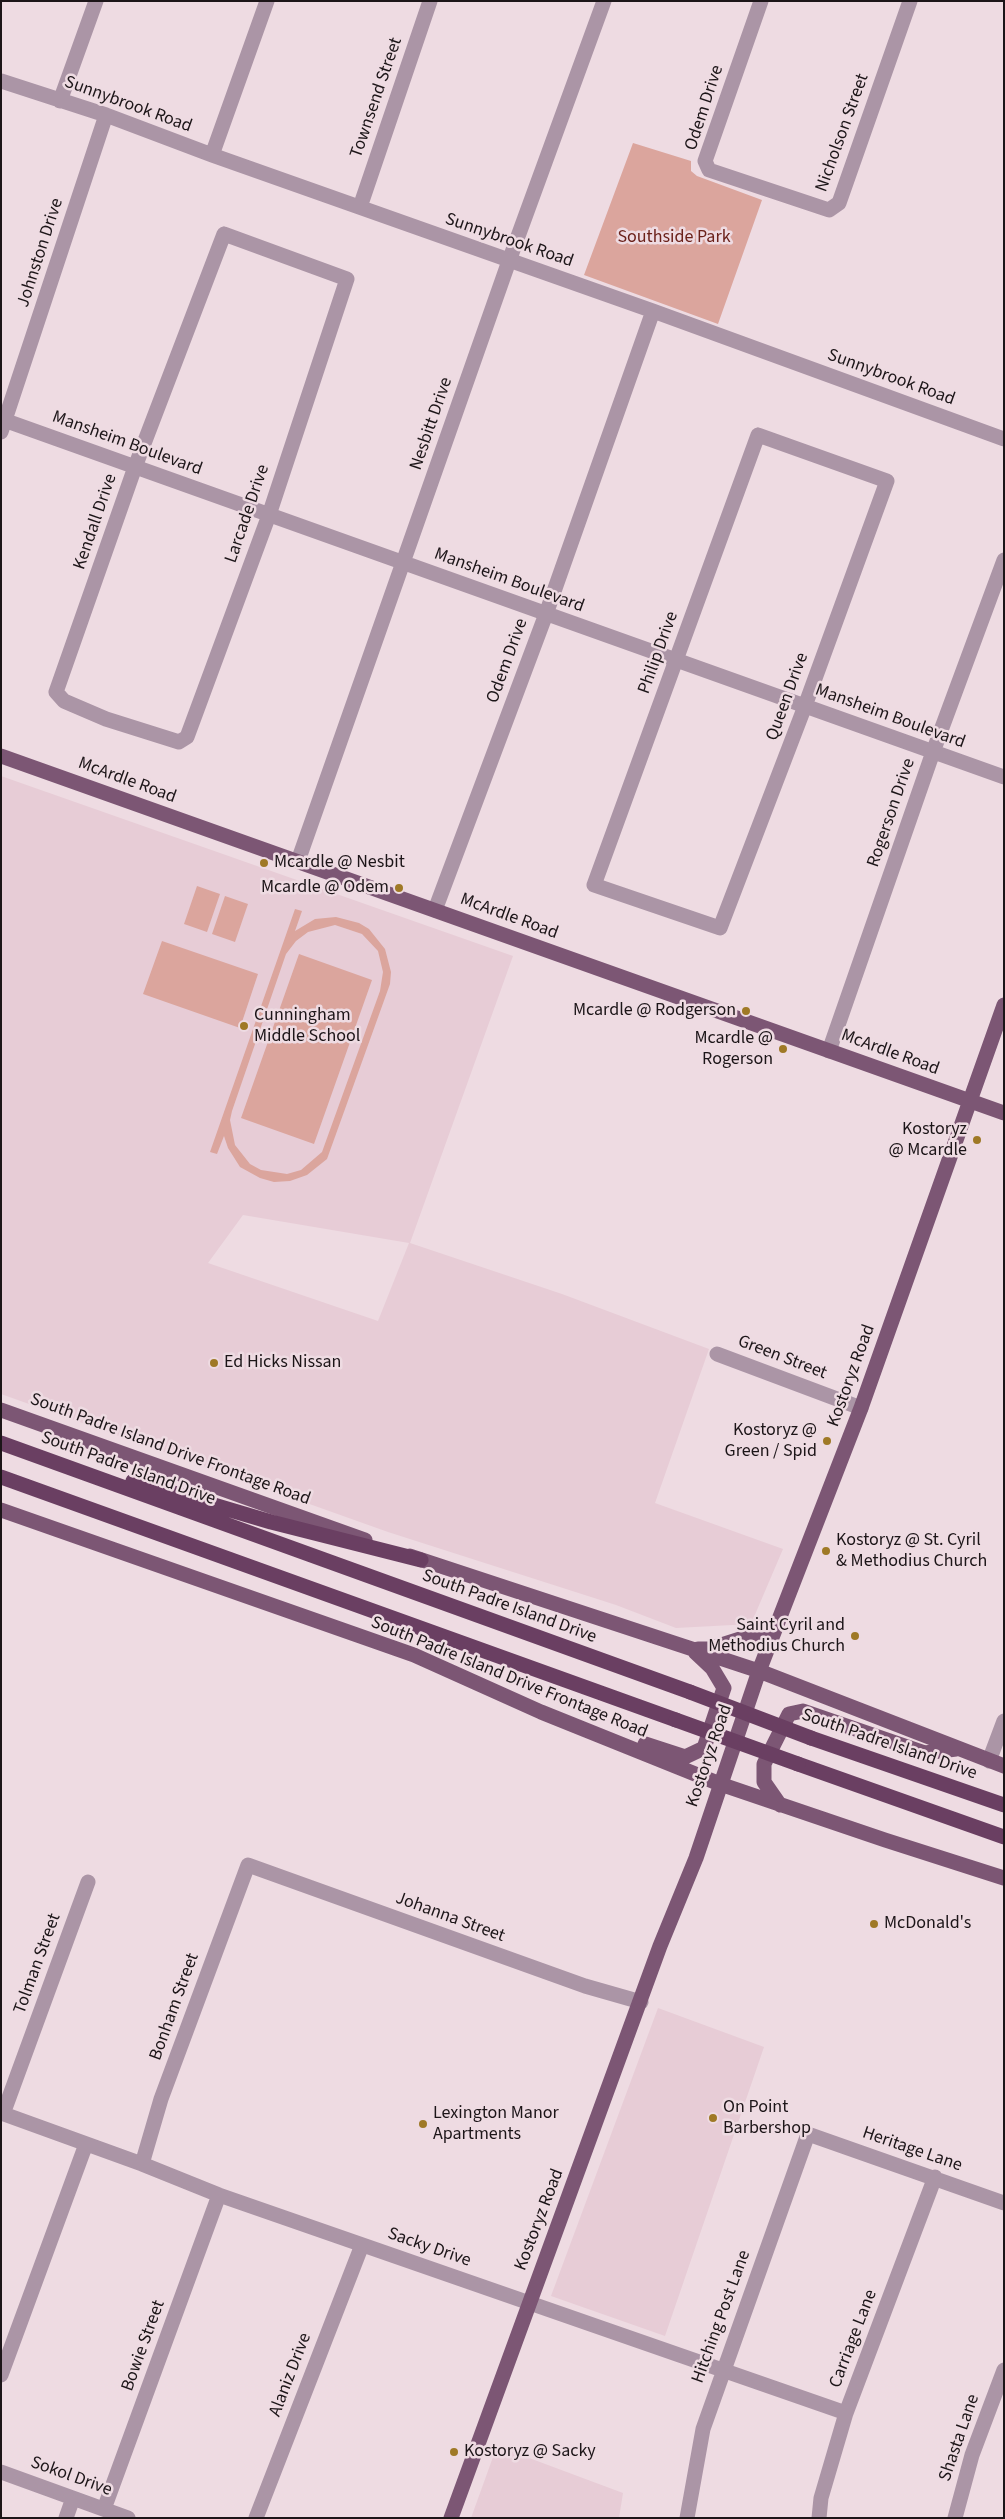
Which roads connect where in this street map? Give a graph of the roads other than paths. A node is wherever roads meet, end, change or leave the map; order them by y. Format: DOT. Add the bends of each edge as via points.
graph roads {
  1 [pos="96,1"];
  2 [pos="267,1"];
  3 [pos="430,1"];
  4 [pos="604,1"];
  5 [pos="761,1"];
  6 [pos="910,1"];
  7 [pos="1,80"];
  8 [pos="60,101"];
  9 [pos="106,115"];
  10 [pos="212,155"];
  11 [pos="765,189"];
  12 [pos="360,208"];
  13 [pos="286,257"];
  14 [pos="509,261"];
  15 [pos="653,311"];
  16 [pos="2,424"];
  17 [pos="1004,439"];
  18 [pos="822,459"];
  19 [pos="135,467"];
  20 [pos="269,515"];
  21 [pos="1004,560"];
  22 [pos="403,563"];
  23 [pos="546,614"];
  24 [pos="677,660"];
  25 [pos="805,706"];
  26 [pos="106,719"];
  27 [pos="933,752"];
  28 [pos="1,756"];
  29 [pos="1004,777"];
  30 [pos="298,862"];
  31 [pos="657,907"];
  32 [pos="435,910"];
  33 [pos="1004,1005"];
  34 [pos="829,1051"];
  35 [pos="970,1101"];
  36 [pos="1004,1113"];
  37 [pos="717,1354"];
  38 [pos="862,1408"];
  39 [pos="1,1410"];
  40 [pos="1,1442"];
  41 [pos="1,1477"];
  42 [pos="1,1510"];
  43 [pos="421,1560"];
  44 [pos="777,1624"];
  45 [pos="691,1649"];
  46 [pos="759,1671"];
  47 [pos="541,1712"];
  48 [pos="1004,1721"];
  49 [pos="958,1749"];
  50 [pos="989,1761"];
  51 [pos="1004,1766"];
  52 [pos="720,1784"];
  53 [pos="780,1805"];
  54 [pos="1004,1805"];
  55 [pos="1004,1837"];
  56 [pos="248,1865"];
  57 [pos="1004,1878"];
  58 [pos="88,1882"];
  59 [pos="641,2002"];
  60 [pos="2,2114"];
  61 [pos="808,2134"];
  62 [pos="86,2144"];
  63 [pos="142,2164"];
  64 [pos="935,2177"];
  65 [pos="219,2195"];
  66 [pos="1004,2203"];
  67 [pos="362,2245"];
  68 [pos="529,2302"];
  69 [pos="722,2369"];
  70 [pos="1004,2370"];
  71 [pos="1,2375"];
  72 [pos="846,2413"];
  73 [pos="1,2472"];
  74 [pos="73,2498"];
  75 [pos="104,2509"];
  76 [pos="66,2518"];
  77 [pos="128,2518"];
  78 [pos="256,2518"];
  79 [pos="451,2518"];
  80 [pos="687,2518"];
  81 [pos="819,2518"];
  82 [pos="955,2518"];
  1 -- 8 [label="street"];
  2 -- 10 [label="street"];
  3 -- 12 [label="street, Townsend Street"];
  4 -- 14 [label="street, Nesbitt Drive"];
  5 -- 11 [label="street, Odem Drive" via="705,161 709,170"];
  6 -- 11 [label="street, Nicholson Street" via="839,204 829,210"];
  7 -- 8 [label="street, Sunnybrook Road"];
  8 -- 9 [label="street, Sunnybrook Road"];
  9 -- 10 [label="street, Sunnybrook Road"];
  9 -- 16 [label="street, Johnston Drive"];
  10 -- 12 [label="street, Sunnybrook Road"];
  12 -- 14 [label="street, Sunnybrook Road"];
  13 -- 19 [label="street, Kendall Drive" via="224,234"];
  13 -- 20 [label="street, Larcade Drive" via="347,279"];
  14 -- 15 [label="street, Sunnybrook Road"];
  14 -- 22 [label="street, Nesbitt Drive"];
  15 -- 17 [label="street, Sunnybrook Road"];
  15 -- 23 [label="street, Odem Drive"];
  16 -- 19 [label="street, Mansheim Boulevard"];
  18 -- 24 [label="street, Philip Drive" via="758,435"];
  18 -- 25 [label="street, Queen Drive" via="887,481"];
  19 -- 20 [label="street, Mansheim Boulevard"];
  19 -- 26 [label="street, Kendall Drive" via="56,692 64,701"];
  20 -- 22 [label="street, Mansheim Boulevard"];
  20 -- 26 [label="street, Larcade Drive" via="187,737 179,742"];
  21 -- 27 [label="street, Rogerson Drive"];
  22 -- 23 [label="street, Mansheim Boulevard"];
  22 -- 30 [label="street, Nesbitt Drive"];
  23 -- 24 [label="street, Mansheim Boulevard"];
  23 -- 32 [label="street, Odem Drive"];
  24 -- 25 [label="street, Mansheim Boulevard"];
  24 -- 31 [label="street, Philip Drive" via="594,885"];
  25 -- 27 [label="street, Mansheim Boulevard"];
  25 -- 31 [label="street, Queen Drive" via="720,928"];
  27 -- 29 [label="street, Mansheim Boulevard"];
  27 -- 34 [label="street, Rogerson Drive"];
  28 -- 30 [label="main road, McArdle Road"];
  30 -- 32 [label="main road, McArdle Road"];
  32 -- 34 [label="main road, McArdle Road"];
  33 -- 35 [label="main road, Kostoryz Road"];
  34 -- 35 [label="main road, McArdle Road"];
  35 -- 36 [label="main road, McArdle Road"];
  35 -- 38 [label="main road, Kostoryz Road"];
  37 -- 38 [label="street, Green Street"];
  38 -- 44 [label="main road, Kostoryz Road"];
  39 -- 43 [label="main road, South Padre Island Drive Frontage Road"];
  40 -- 43 [label="highway" via="271,1522"];
  40 -- 54 [label="highway, South Padre Island Drive, bridge" via="811,1738"];
  41 -- 55 [label="highway, bridge"];
  42 -- 47 [label="main road, South Padre Island Drive Frontage Road" via="414,1655"];
  43 -- 45 [label="main road, South Padre Island Drive Frontage Road"];
  44 -- 45 [label="main road" via="709,1649"];
  44 -- 46 [label="main road, Kostoryz Road"];
  45 -- 46 [label="main road, South Padre Island Drive Frontage Road"];
  45 -- 47 [label="main road" via="712,1668 724,1688 704,1748 685,1757"];
  46 -- 49 [label="main road, South Padre Island Drive Frontage Road"];
  46 -- 52 [label="main road, Kostoryz Road"];
  47 -- 52 [label="main road, South Padre Island Drive Frontage Road"];
  48 -- 50 [label="street"];
  49 -- 50 [label="main road, South Padre Island Drive Frontage Road"];
  49 -- 53 [label="main road" via="925,1753 803,1711 789,1714 764,1764 764,1782"];
  50 -- 51 [label="main road, South Padre Island Drive Frontage Road"];
  52 -- 53 [label="main road, South Padre Island Drive Frontage Road"];
  52 -- 59 [label="main road, Kostoryz Road" via="696,1858"];
  53 -- 57 [label="main road, South Padre Island Drive Frontage Road"];
  56 -- 59 [label="street, Johanna Street" via="585,1986"];
  56 -- 63 [label="street, Bonham Street" via="160,2099"];
  58 -- 60 [label="street, Tolman Street"];
  59 -- 68 [label="main road, Kostoryz Road"];
  60 -- 62 [label="street, Sacky Drive"];
  61 -- 64 [label="street, Heritage Lane"];
  61 -- 69 [label="street, Hitching Post Lane"];
  62 -- 63 [label="street, Sacky Drive"];
  62 -- 71 [label="street"];
  63 -- 65 [label="street, Sacky Drive"];
  64 -- 66 [label="street, Heritage Lane"];
  64 -- 72 [label="street, Carriage Lane"];
  65 -- 67 [label="street, Sacky Drive"];
  65 -- 75 [label="street, Bowie Street"];
  67 -- 68 [label="street, Sacky Drive"];
  67 -- 78 [label="street, Alaniz Drive"];
  68 -- 69 [label="street, Sacky Drive"];
  68 -- 79 [label="main road, Kostoryz Road"];
  69 -- 72 [label="street, Sacky Drive"];
  69 -- 80 [label="street, Hitching Post Lane" via="703,2430"];
  70 -- 82 [label="street, Shasta Lane" via="972,2455"];
  72 -- 81 [label="street, Carriage Lane" via="821,2498"];
  73 -- 74 [label="street, Sokol Drive"];
  74 -- 75 [label="street, Sokol Drive"];
  74 -- 76 [label="street"];
  75 -- 77 [label="street, Sokol Drive"];
}
